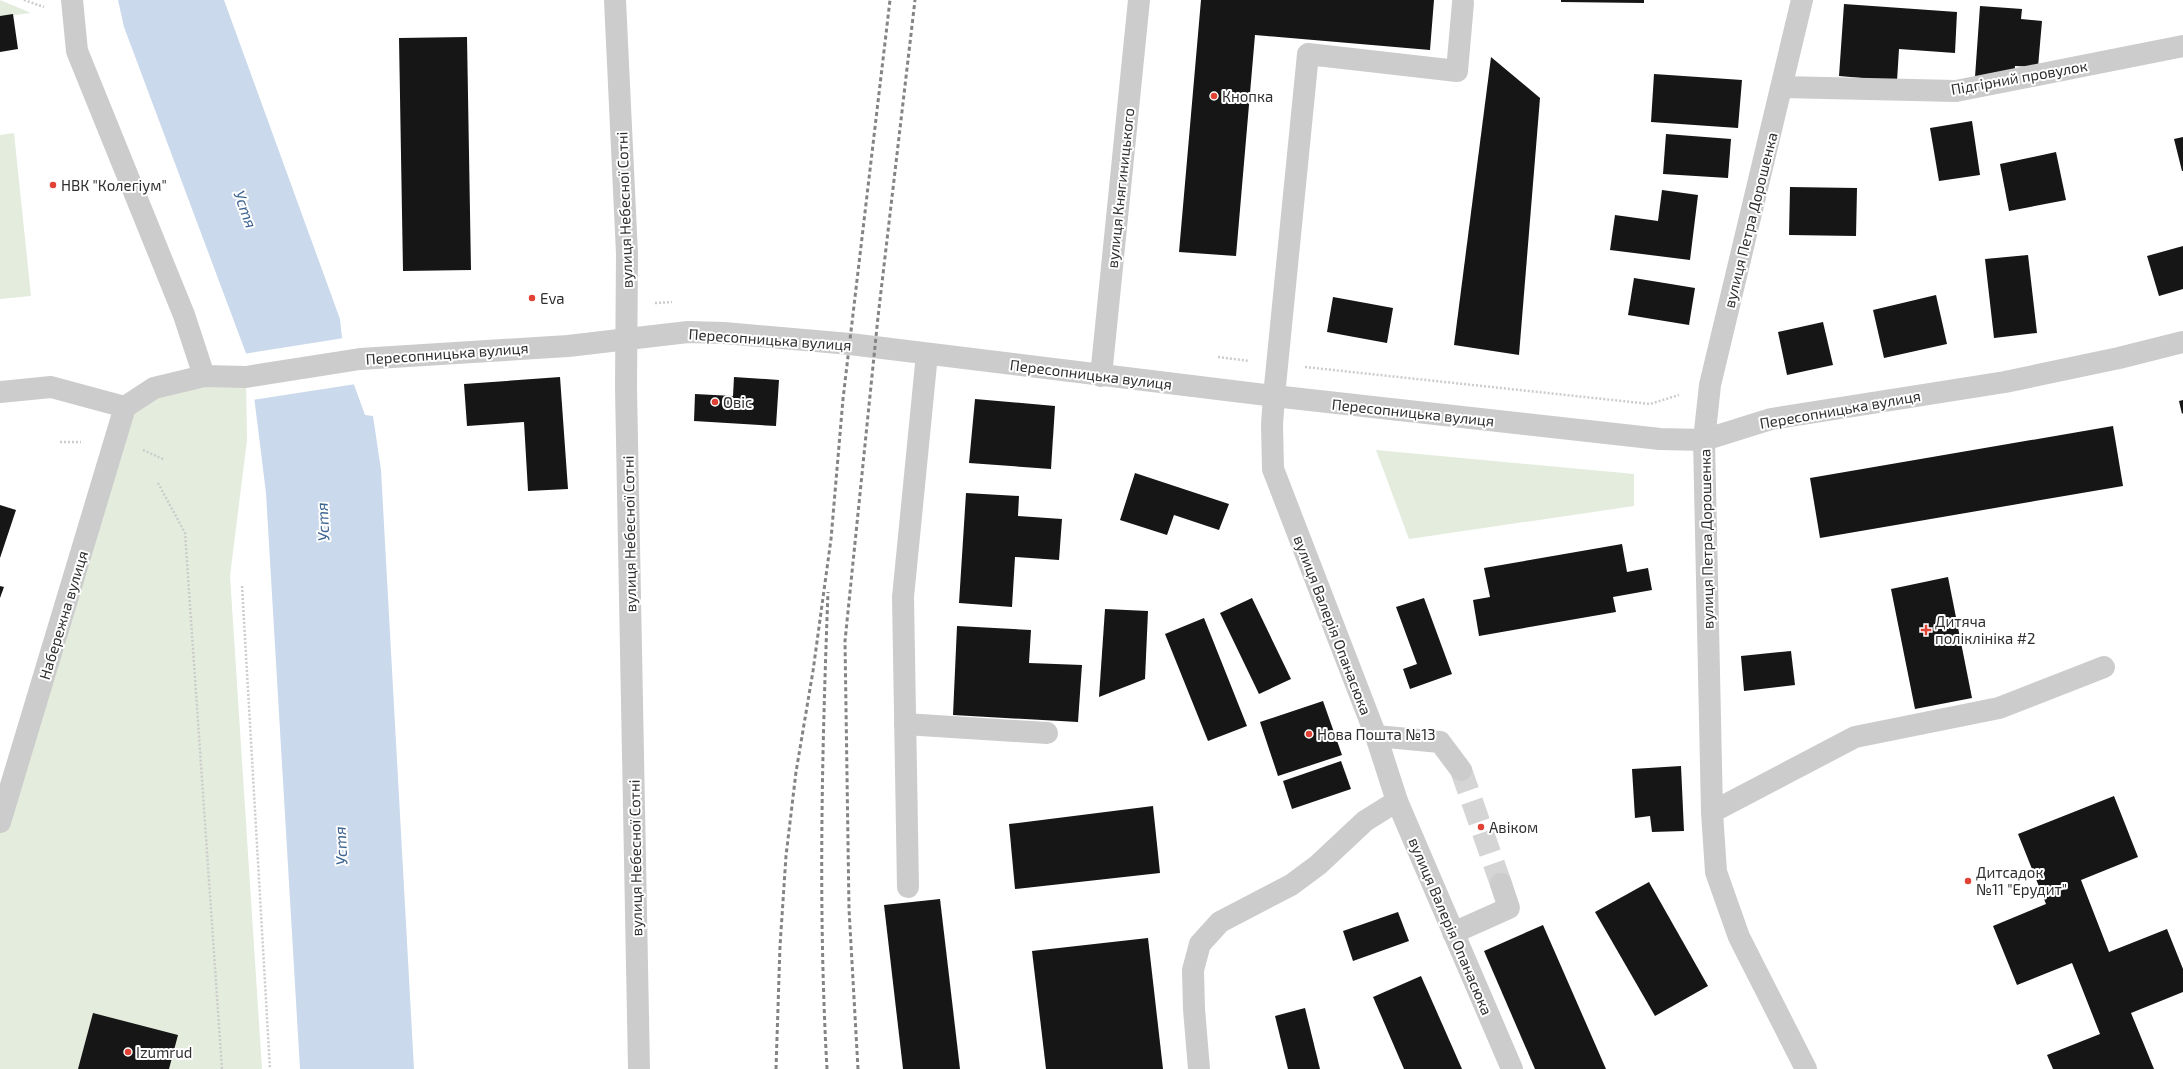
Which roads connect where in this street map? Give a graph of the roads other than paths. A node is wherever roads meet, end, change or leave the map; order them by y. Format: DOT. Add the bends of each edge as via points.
graph roads {
  1 [pos="72,0"];
  2 [pos="614,0"];
  3 [pos="1139,0"];
  4 [pos="1802,0"];
  5 [pos="1463,3"];
  6 [pos="2183,46"];
  7 [pos="1782,87"];
  8 [pos="626,338"];
  9 [pos="2183,342"];
  10 [pos="927,354"];
  11 [pos="204,376"];
  12 [pos="1101,376"];
  13 [pos="0,392"];
  14 [pos="1274,396"];
  15 [pos="125,407"];
  16 [pos="1704,440"];
  17 [pos="2104,667"];
  18 [pos="905,724"];
  19 [pos="1047,733"];
  20 [pos="1376,736"];
  21 [pos="1461,770"];
  22 [pos="1397,801"];
  23 [pos="1712,812"];
  24 [pos="0,822"];
  25 [pos="1501,884"];
  26 [pos="908,886"];
  27 [pos="1453,933"];
  28 [pos="639,1069"];
  29 [pos="1199,1069"];
  30 [pos="1512,1069"];
  31 [pos="1806,1069"];
  1 -- 11 [label="street" via="77,51 184,315"];
  2 -- 8 [label="street, вулиця Небесної Сотні" via="627,254"];
  3 -- 12 [label="street, вулиця Княгиницького"];
  4 -- 7 [label="street, вулиця Петра Дорошенка"];
  5 -- 14 [label="street, вулиця Валерія Опанасюка" via="1457,71 1308,54"];
  6 -- 7 [label="street, Підгірний провулок" via="1956,91"];
  7 -- 16 [label="street, вулиця Петра Дорошенка" via="1710,385"];
  8 -- 10 [label="street, Пересопницька вулиця" via="688,332 724,333 850,344"];
  8 -- 11 [label="street, Пересопницька вулиця" via="568,346 360,359 246,377"];
  8 -- 28 [label="street, вулиця Небесної Сотні"];
  9 -- 16 [label="street, Пересопницька вулиця" via="2005,382 1771,419"];
  10 -- 12 [label="street, Пересопницька вулиця"];
  10 -- 18 [label="street" via="903,597"];
  11 -- 15 [label="street, Пересопницька вулиця" via="154,388"];
  12 -- 14 [label="street, Пересопницька вулиця"];
  13 -- 15 [label="street" via="51,387"];
  14 -- 16 [label="street, Пересопницька вулиця" via="1660,439"];
  14 -- 20 [label="street, вулиця Валерія Опанасюка" via="1272,469"];
  15 -- 24 [label="street, Набережна вулиця"];
  16 -- 23 [label="street, вулиця Петра Дорошенка"];
  17 -- 23 [label="street" via="1998,708 1855,737"];
  18 -- 19 [label="street"];
  18 -- 26 [label="street"];
  20 -- 21 [label="street" via="1440,742"];
  20 -- 22 [label="street, вулиця Валерія Опанасюка"];
  22 -- 27 [label="street, вулиця Валерія Опанасюка"];
  22 -- 29 [label="street" via="1366,821 1318,865 1291,885 1220,922 1200,944 1193,970"];
  23 -- 31 [label="street, вулиця Петра Дорошенка" via="1716,872 1739,937"];
  25 -- 27 [label="street" via="1509,908"];
  27 -- 30 [label="street, вулиця Валерія Опанасюка"];
}
